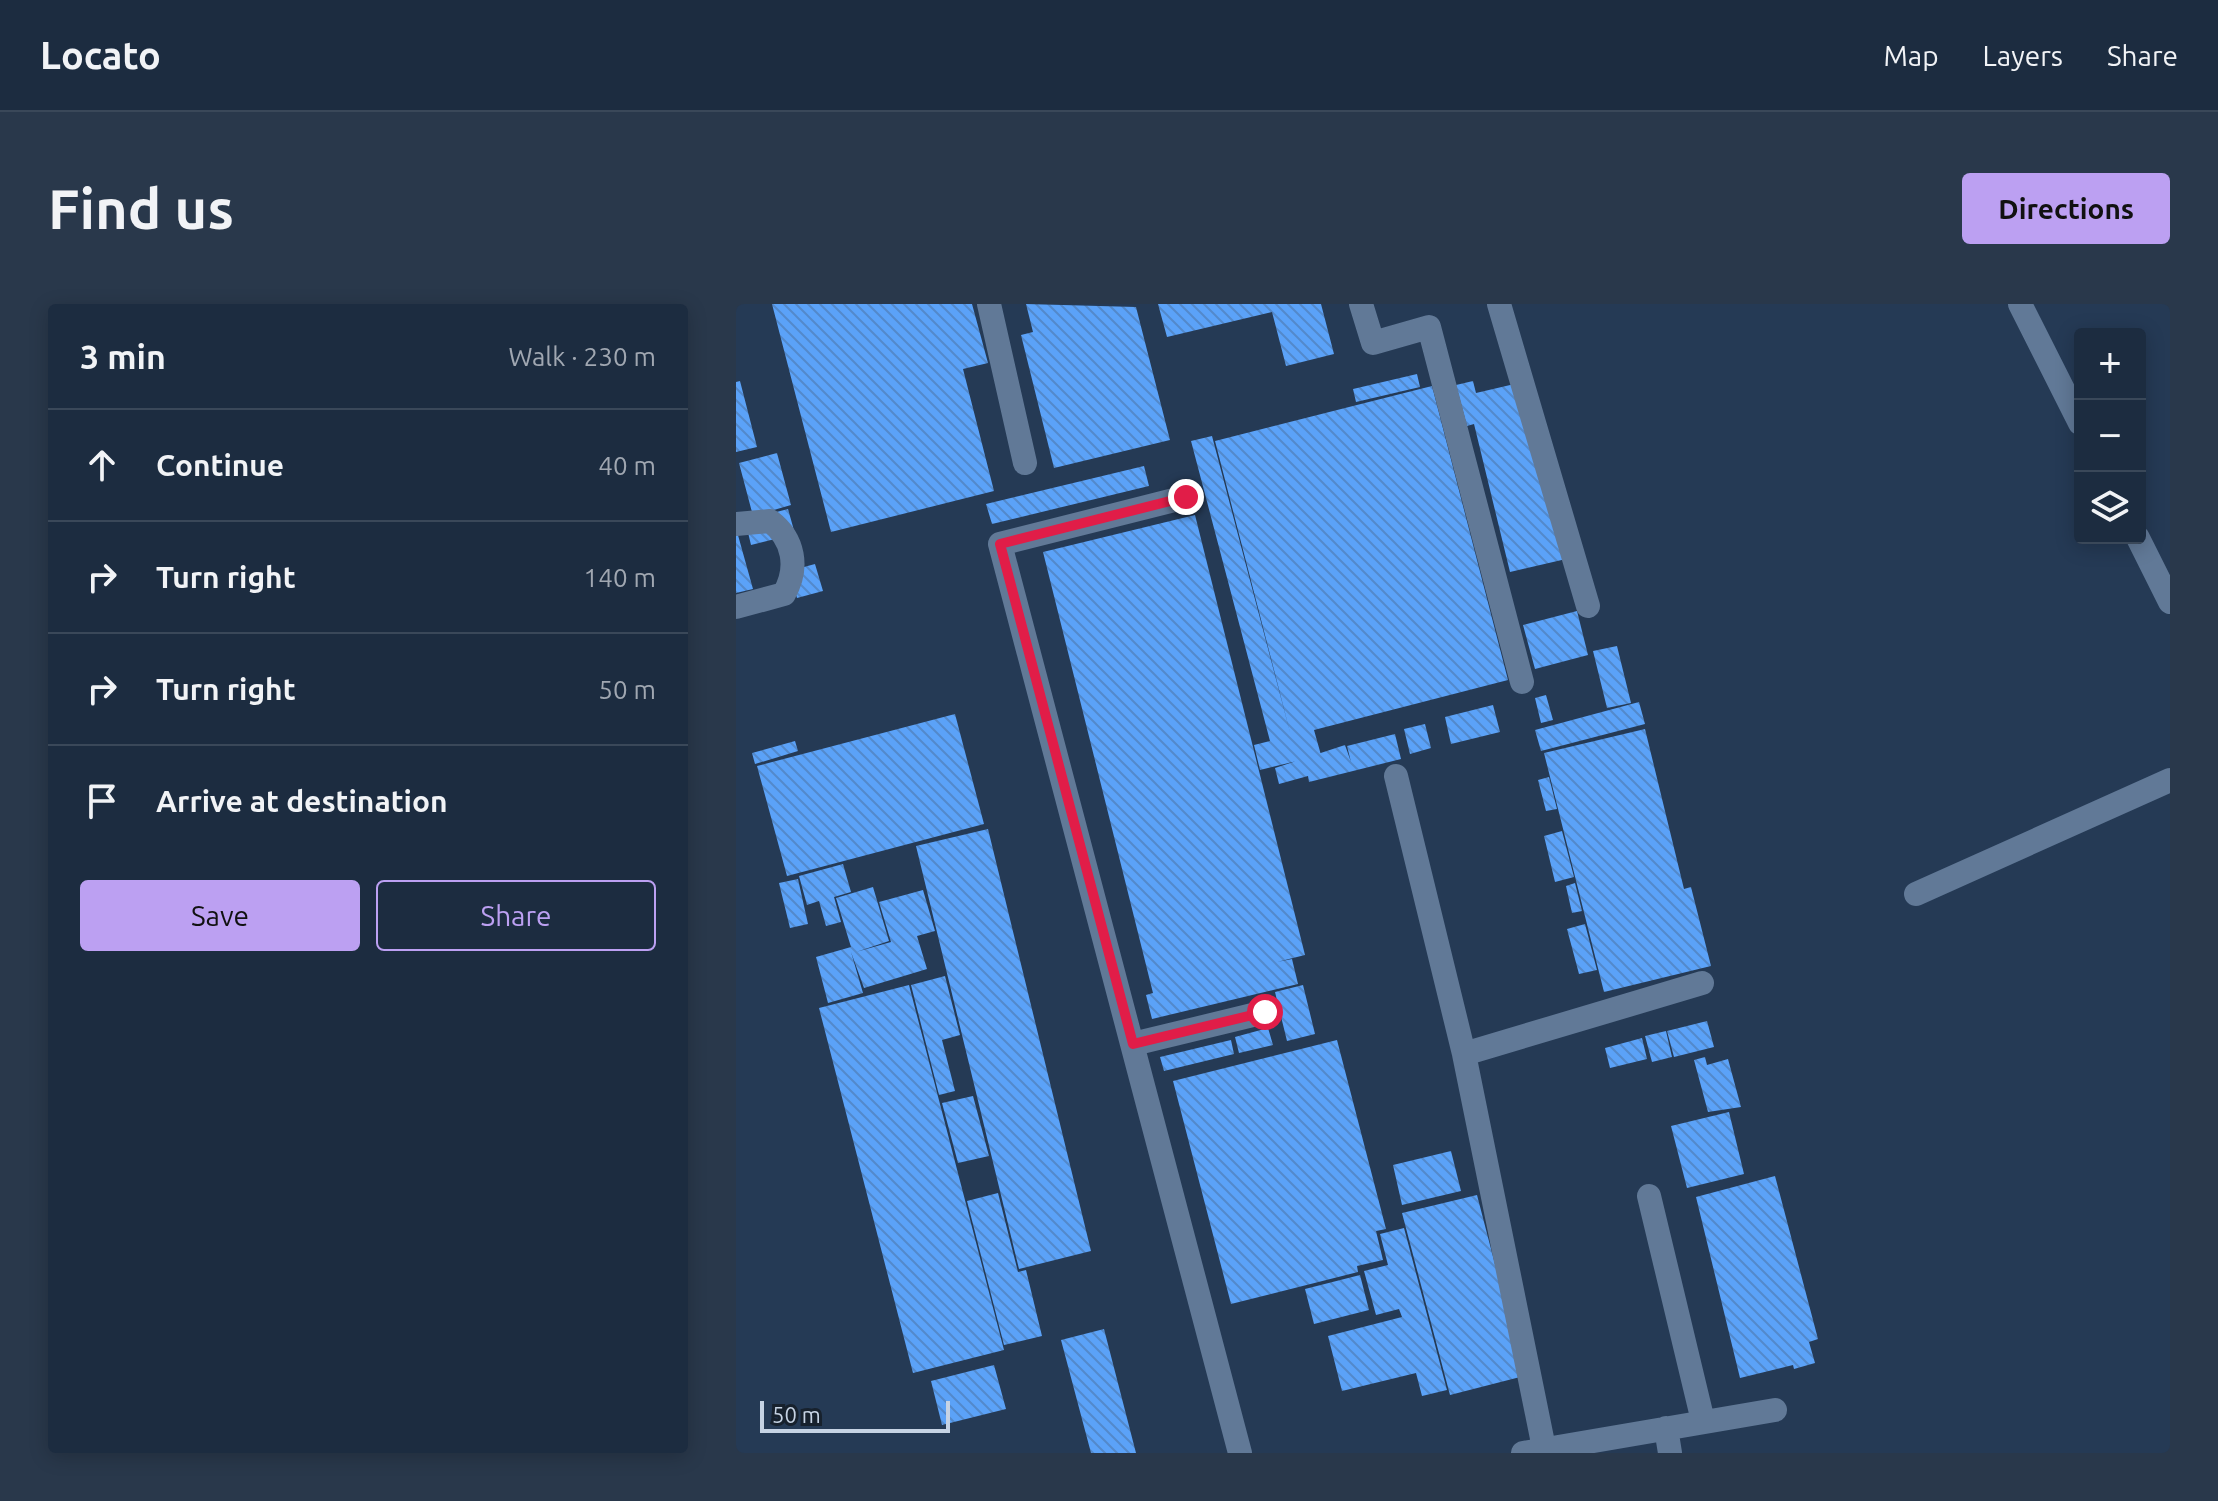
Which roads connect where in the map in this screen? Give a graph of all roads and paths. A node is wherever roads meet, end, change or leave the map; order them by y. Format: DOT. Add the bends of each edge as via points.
graph roads {
  1 [pos="989,304"];
  2 [pos="1361,304"];
  3 [pos="1499,304"];
  4 [pos="2020,304"];
  5 [pos="2074,411"];
  6 [pos="1025,463"];
  7 [pos="1186,497"];
  8 [pos="736,524"];
  9 [pos="2141,544"];
  10 [pos="2170,602"];
  11 [pos="1588,606"];
  12 [pos="736,607"];
  13 [pos="1522,682"];
  14 [pos="1396,776"];
  15 [pos="2170,780"];
  16 [pos="1916,894"];
  17 [pos="1702,983"];
  18 [pos="1265,1012"];
  19 [pos="1133,1044"];
  20 [pos="1464,1054"];
  21 [pos="1649,1196"];
  22 [pos="1775,1410"];
  23 [pos="1703,1421"];
  24 [pos="1666,1428"];
  25 [pos="1537,1452"];
  26 [pos="1240,1453"];
  27 [pos="1670,1453"];
  1 -- 6 [label="street"];
  2 -- 13 [label="street" via="1373,343 1429,327"];
  3 -- 11 [label="street"];
  4 -- 5 [label="street"];
  7 -- 19 [label="street" via="1000,544"];
  8 -- 12 [label="street" via="770,521 784,532 793,578 784,594"];
  9 -- 10 [label="street"];
  14 -- 20 [label="street"];
  15 -- 16 [label="street"];
  17 -- 20 [label="street"];
  18 -- 19 [label="street"];
  19 -- 26 [label="street"];
  20 -- 25 [label="street"];
  21 -- 23 [label="street"];
  22 -- 23 [label="street"];
  23 -- 24 [label="street"];
  24 -- 25 [label="street"];
  24 -- 27 [label="street"];
}
